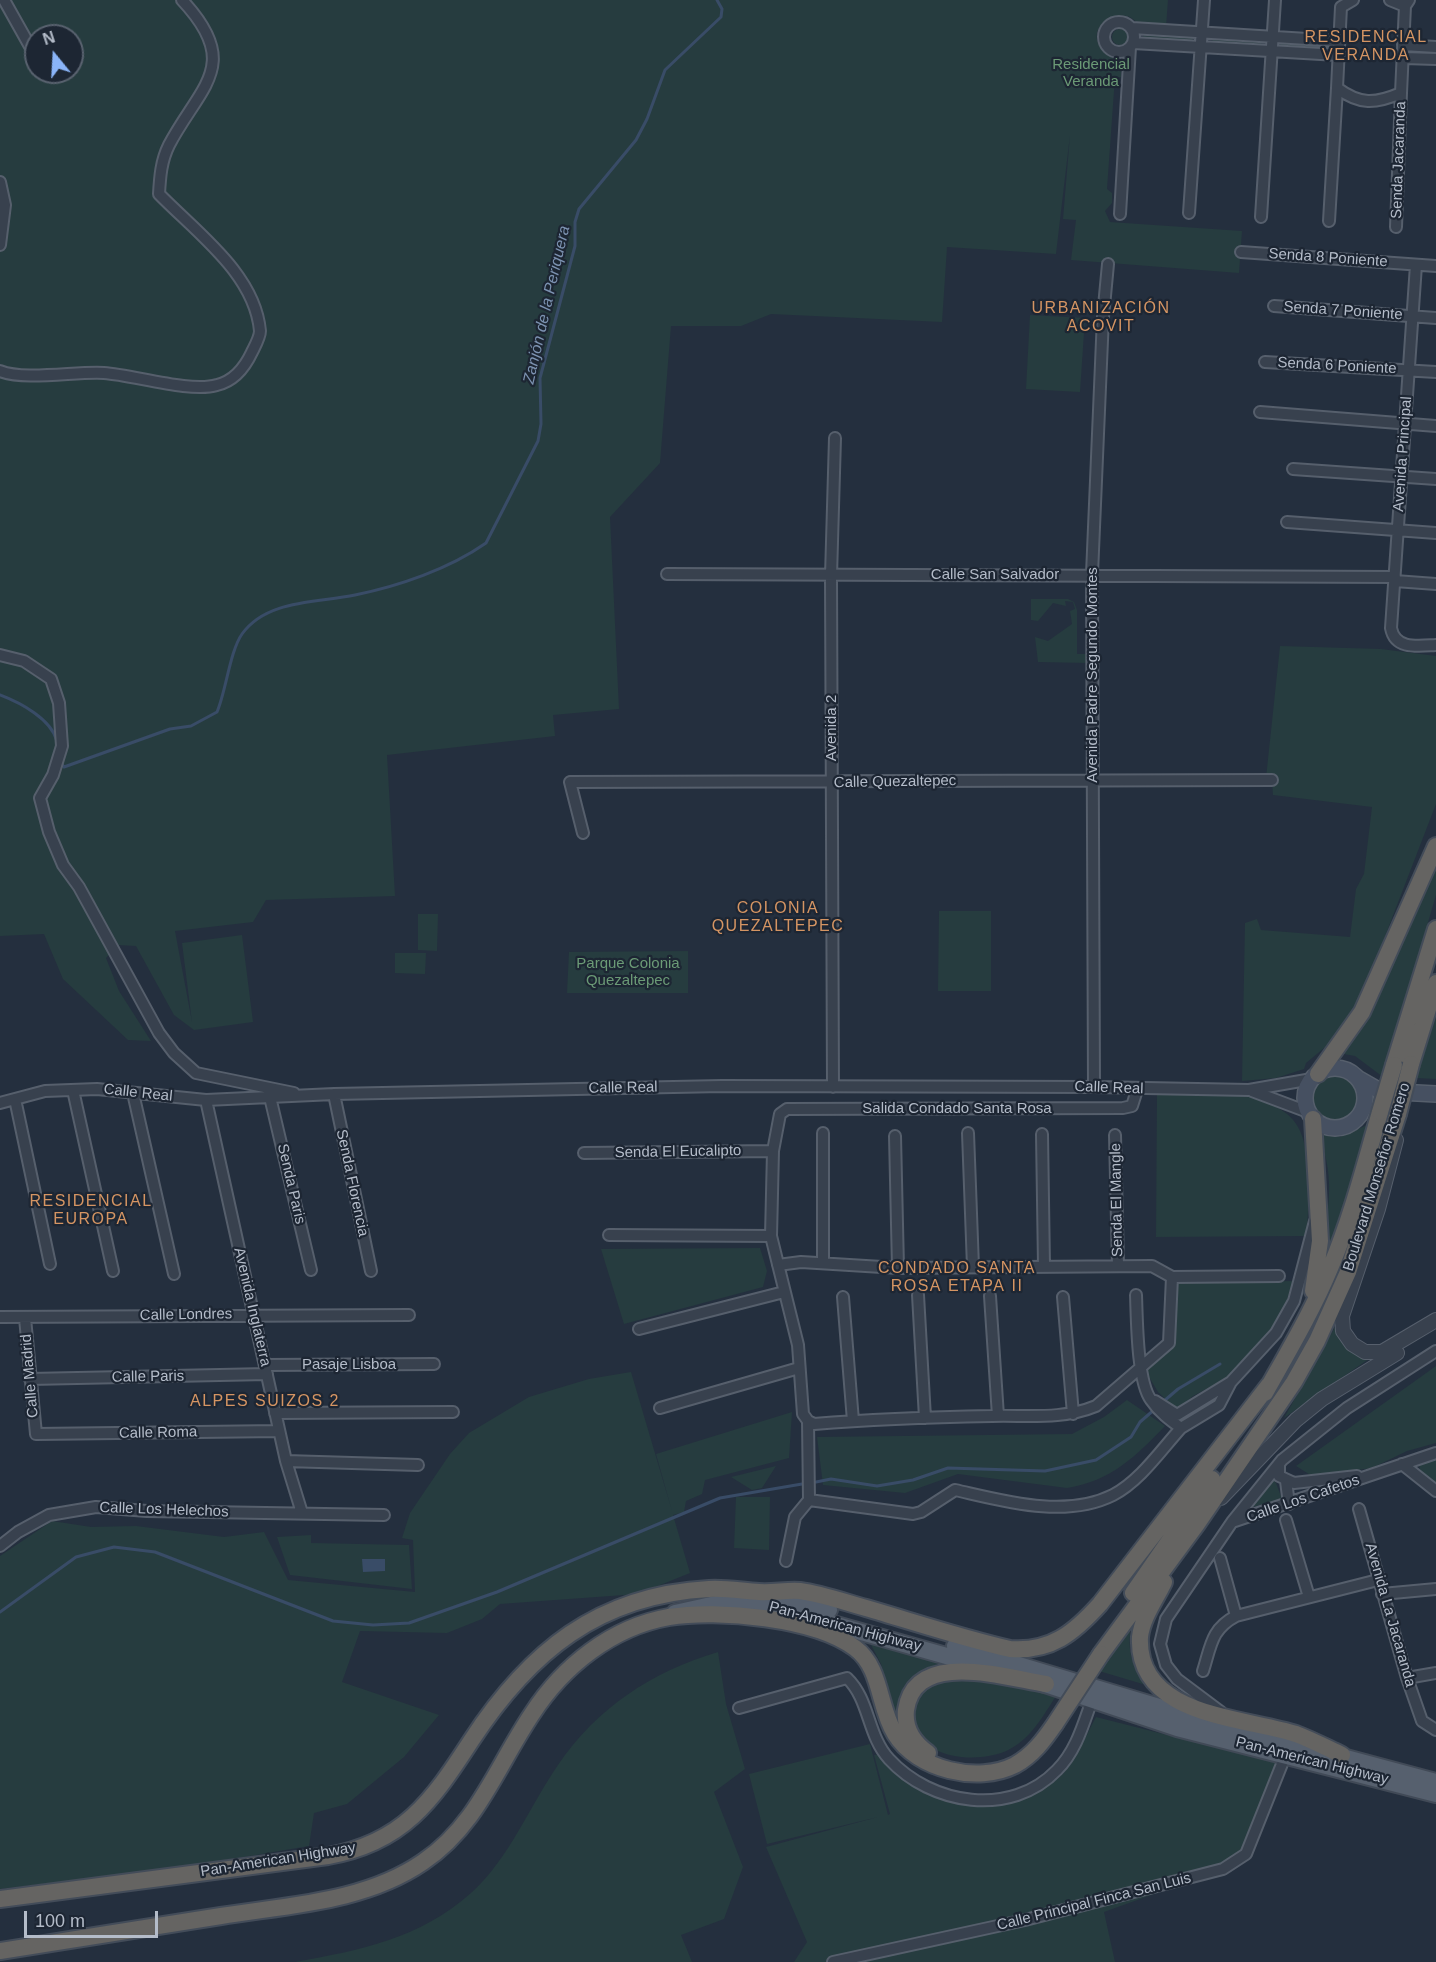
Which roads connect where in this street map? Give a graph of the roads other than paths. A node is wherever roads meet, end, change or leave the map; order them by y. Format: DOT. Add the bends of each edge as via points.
graph roads {
  1 [pos="4,0"];
  2 [pos="182,0"];
  3 [pos="1204,0"];
  4 [pos="1275,0"];
  5 [pos="1350,0"];
  6 [pos="1390,0"];
  7 [pos="1407,3"];
  8 [pos="1132,28"];
  9 [pos="1202,33"];
  10 [pos="24,36"];
  11 [pos="1272,38"];
  12 [pos="1339,41"];
  13 [pos="1132,45"];
  14 [pos="1404,45"];
  15 [pos="1200,47"];
  16 [pos="1436,47"];
  17 [pos="1272,51"];
  18 [pos="1338,55"];
  19 [pos="1404,58"];
  20 [pos="1436,59"];
  21 [pos="1337,88"];
  22 [pos="1401,93"];
  23 [pos="0,182"];
  24 [pos="3,202"];
  25 [pos="1189,213"];
  26 [pos="1120,214"];
  27 [pos="1262,217"];
  28 [pos="1329,221"];
  29 [pos="1396,227"];
  30 [pos="0,244"];
  31 [pos="1240,252"];
  32 [pos="1108,264"];
  33 [pos="1416,265"];
  34 [pos="1436,266"];
  35 [pos="1274,306"];
  36 [pos="1413,316"];
  37 [pos="1436,318"];
  38 [pos="1265,362"];
  39 [pos="1408,370"];
  40 [pos="0,371"];
  41 [pos="1436,372"];
  42 [pos="1260,412"];
  43 [pos="1405,423"];
  44 [pos="1436,426"];
  45 [pos="835,440"];
  46 [pos="1293,468"];
  47 [pos="1401,476"];
  48 [pos="1436,479"];
  49 [pos="1287,522"];
  50 [pos="1398,530"];
  51 [pos="1436,533"];
  52 [pos="667,574"];
  53 [pos="1092,574"];
  54 [pos="831,576"];
  55 [pos="1395,579"];
  56 [pos="1436,584"];
  57 [pos="1436,645"];
  58 [pos="0,655"];
  59 [pos="1094,778"];
  60 [pos="1272,780"];
  61 [pos="832,783"];
  62 [pos="583,833"];
  63 [pos="1436,846"];
  64 [pos="1436,929"];
  65 [pos="1436,983"];
  66 [pos="1315,1077"];
  67 [pos="1358,1078"];
  68 [pos="833,1087"];
  69 [pos="1094,1087"];
  70 [pos="73,1090"];
  71 [pos="1137,1090"];
  72 [pos="1249,1090"];
  73 [pos="133,1093"];
  74 [pos="334,1094"];
  75 [pos="1436,1094"];
  76 [pos="300,1095"];
  77 [pos="270,1097"];
  78 [pos="15,1099"];
  79 [pos="206,1101"];
  80 [pos="1436,1101"];
  81 [pos="0,1103"];
  82 [pos="1361,1114"];
  83 [pos="1311,1115"];
  84 [pos="1398,1115"];
  85 [pos="823,1133"];
  86 [pos="968,1133"];
  87 [pos="1042,1134"];
  88 [pos="1115,1135"];
  89 [pos="895,1136"];
  90 [pos="773,1151"];
  91 [pos="584,1153"];
  92 [pos="1319,1206"];
  93 [pos="609,1235"];
  94 [pos="771,1236"];
  95 [pos="823,1263"];
  96 [pos="50,1264"];
  97 [pos="778,1265"];
  98 [pos="1044,1266"];
  99 [pos="1118,1266"];
  100 [pos="973,1267"];
  101 [pos="898,1268"];
  102 [pos="311,1270"];
  103 [pos="113,1271"];
  104 [pos="371,1271"];
  105 [pos="174,1274"];
  106 [pos="1279,1276"];
  107 [pos="1172,1277"];
  108 [pos="784,1292"];
  109 [pos="918,1295"];
  110 [pos="1136,1295"];
  111 [pos="990,1296"];
  112 [pos="843,1297"];
  113 [pos="1063,1297"];
  114 [pos="253,1314"];
  115 [pos="409,1315"];
  116 [pos="0,1317"];
  117 [pos="25,1318"];
  118 [pos="1436,1320"];
  119 [pos="1302,1327"];
  120 [pos="639,1329"];
  121 [pos="1436,1329"];
  122 [pos="1436,1351"];
  123 [pos="434,1364"];
  124 [pos="799,1368"];
  125 [pos="1141,1369"];
  126 [pos="266,1370"];
  127 [pos="30,1379"];
  128 [pos="1231,1382"];
  129 [pos="1269,1385"];
  130 [pos="1149,1398"];
  131 [pos="660,1408"];
  132 [pos="453,1412"];
  133 [pos="275,1413"];
  134 [pos="1072,1414"];
  135 [pos="998,1416"];
  136 [pos="925,1418"];
  137 [pos="808,1421"];
  138 [pos="853,1421"];
  139 [pos="1181,1428"];
  140 [pos="279,1431"];
  141 [pos="36,1434"];
  142 [pos="1436,1453"];
  143 [pos="1282,1460"];
  144 [pos="286,1461"];
  145 [pos="1402,1464"];
  146 [pos="418,1465"];
  147 [pos="1374,1474"];
  148 [pos="1286,1481"];
  149 [pos="1436,1491"];
  150 [pos="809,1500"];
  151 [pos="1289,1504"];
  152 [pos="1359,1509"];
  153 [pos="302,1513"];
  154 [pos="384,1515"];
  155 [pos="1286,1520"];
  156 [pos="1232,1522"];
  157 [pos="1197,1524"];
  158 [pos="1183,1544"];
  159 [pos="0,1546"];
  160 [pos="1220,1558"];
  161 [pos="786,1561"];
  162 [pos="1378,1580"];
  163 [pos="1436,1589"];
  164 [pos="761,1593"];
  165 [pos="1382,1594"];
  166 [pos="1309,1597"];
  167 [pos="1236,1616"];
  168 [pos="654,1620"];
  169 [pos="1097,1652"];
  170 [pos="1203,1671"];
  171 [pos="1436,1673"];
  172 [pos="1407,1678"];
  173 [pos="1046,1684"];
  174 [pos="1092,1700"];
  175 [pos="739,1708"];
  176 [pos="1229,1718"];
  177 [pos="1051,1721"];
  178 [pos="1436,1730"];
  179 [pos="1286,1755"];
  180 [pos="1342,1755"];
  181 [pos="1436,1782"];
  182 [pos="1436,1794"];
  183 [pos="0,1899"];
  184 [pos="0,1951"];
  185 [pos="833,1962"];
  1 -- 10 [label="street"];
  2 -- 40 [label="street" via="202,24 212,50 213,75 169,145 161,167 159,194 234,270 250,297 260,333 247,363 232,379 216,386 102,373 71,376"];
  3 -- 9 [label="street"];
  4 -- 11 [label="street"];
  5 -- 12 [label="street" via="1341,7"];
  6 -- 7 [label="street"];
  7 -- 14 [label="street, Senda Jacaranda"];
  8 -- 9 [label="street"];
  8 -- 13 [label="street"];
  8 -- 13 [label="street" via="1124,22 1113,22 1104,34 1105,44 1112,51 1122,52"];
  9 -- 11 [label="street"];
  9 -- 15 [label="street"];
  11 -- 12 [label="street"];
  11 -- 17 [label="street"];
  12 -- 18 [label="street"];
  13 -- 15 [label="street"];
  13 -- 26 [label="street"];
  14 -- 16 [label="street"];
  14 -- 19 [label="street, Senda Jacaranda"];
  15 -- 17 [label="street"];
  15 -- 25 [label="street"];
  17 -- 18 [label="street"];
  17 -- 27 [label="street"];
  18 -- 21 [label="street"];
  19 -- 20 [label="street"];
  19 -- 22 [label="street, Senda Jacaranda"];
  21 -- 22 [label="street" via="1354,100 1384,101"];
  21 -- 28 [label="street"];
  22 -- 29 [label="street, Senda Jacaranda"];
  23 -- 24 [label="street"];
  24 -- 30 [label="street"];
  31 -- 33 [label="street, Senda 8 Poniente"];
  32 -- 53 [label="street, Avenida Padre Segundo Montes"];
  33 -- 34 [label="street, Senda 8 Poniente"];
  33 -- 36 [label="street, Avenida Principal"];
  35 -- 36 [label="street, Senda 7 Poniente"];
  36 -- 37 [label="street, Senda 7 Poniente"];
  36 -- 39 [label="street, Avenida Principal"];
  38 -- 39 [label="street, Senda 6 Poniente"];
  39 -- 41 [label="street, Senda 6 Poniente"];
  39 -- 43 [label="street, Avenida Principal"];
  42 -- 43 [label="street"];
  43 -- 44 [label="street"];
  43 -- 47 [label="street, Avenida Principal"];
  45 -- 54 [label="street, Avenida 2"];
  46 -- 47 [label="street"];
  47 -- 48 [label="street"];
  47 -- 50 [label="street, Avenida Principal"];
  49 -- 50 [label="street"];
  50 -- 51 [label="street"];
  50 -- 55 [label="street, Avenida Principal"];
  52 -- 54 [label="street, Calle San Salvador"];
  53 -- 54 [label="street, Calle San Salvador"];
  53 -- 55 [label="street, Calle San Salvador"];
  53 -- 59 [label="street, Avenida Padre Segundo Montes"];
  54 -- 61 [label="street, Avenida 2"];
  55 -- 56 [label="street, Calle San Salvador"];
  55 -- 57 [label="street, Avenida Principal" via="1392,635 1411,647"];
  58 -- 76 [label="street" via="24,661 51,679 59,702 62,746 40,798 49,832 63,864 159,1033 196,1073"];
  59 -- 60 [label="street, Calle Quezaltepec"];
  59 -- 61 [label="street, Calle Quezaltepec"];
  59 -- 69 [label="street, Avenida Padre Segundo Montes"];
  61 -- 62 [label="street, Calle Quezaltepec" via="570,782"];
  61 -- 68 [label="street, Avenida 2"];
  63 -- 66 [label="highway" via="1362,1012"];
  64 -- 119 [label="highway, Boulevard Monseñor Romero, bridge" via="1343,1235"];
  65 -- 84 [label="highway, Boulevard Monseñor Romero, bridge"];
  66 -- 67 [label="main road" via="1326,1070 1343,1069"];
  66 -- 72 [label="street, Calle Real"];
  66 -- 83 [label="main road" via="1305,1095"];
  67 -- 75 [label="main road" via="1380,1091"];
  67 -- 82 [label="main road" via="1365,1095"];
  68 -- 69 [label="street, Calle Real"];
  68 -- 74 [label="street, Calle Real"];
  69 -- 71 [label="street, Calle Real"];
  70 -- 73 [label="street, Calle Real"];
  70 -- 78 [label="street, Calle Real" via="45,1091"];
  70 -- 103 [label="street"];
  71 -- 72 [label="street, Calle Real"];
  71 -- 90 [label="street, Salida Condado Santa Rosa" via="1132,1106 1112,1109 787,1109 780,1114"];
  72 -- 83 [label="street, Calle Real"];
  73 -- 79 [label="street, Calle Real"];
  73 -- 105 [label="street"];
  74 -- 76 [label="street, Calle Real"];
  74 -- 104 [label="street, Senda Florencia"];
  76 -- 77 [label="street, Calle Real"];
  77 -- 79 [label="street, Calle Real"];
  77 -- 102 [label="street, Senda Paris"];
  78 -- 81 [label="street, Calle Real"];
  78 -- 96 [label="street"];
  79 -- 114 [label="street, Avenida Inglaterra"];
  80 -- 82 [label="main road" via="1377,1102"];
  82 -- 83 [label="main road" via="1338,1128 1329,1128"];
  83 -- 92 [label="highway"];
  84 -- 118 [label="street" via="1393,1159 1342,1326 1352,1344 1374,1353"];
  84 -- 157 [label="highway, Boulevard Monseñor Romero" via="1348,1272 1317,1341 1294,1382"];
  85 -- 95 [label="street"];
  86 -- 100 [label="street"];
  87 -- 98 [label="street"];
  88 -- 99 [label="street, Senda El Mangle"];
  89 -- 101 [label="street"];
  90 -- 91 [label="street, Senda El Eucalipto"];
  90 -- 94 [label="street"];
  92 -- 119 [label="highway" via="1317,1272"];
  92 -- 128 [label="street" via="1294,1301 1270,1342"];
  93 -- 94 [label="street"];
  94 -- 97 [label="street"];
  95 -- 97 [label="street"];
  95 -- 101 [label="street"];
  97 -- 108 [label="street"];
  98 -- 99 [label="street"];
  98 -- 100 [label="street"];
  99 -- 107 [label="street" via="1152,1266"];
  100 -- 101 [label="street"];
  106 -- 107 [label="street"];
  107 -- 125 [label="street" via="1169,1343"];
  108 -- 120 [label="street"];
  108 -- 124 [label="street" via="798,1344"];
  109 -- 136 [label="street"];
  110 -- 125 [label="street"];
  111 -- 135 [label="street"];
  112 -- 138 [label="street"];
  113 -- 134 [label="street"];
  114 -- 115 [label="street, Calle Londres"];
  114 -- 117 [label="street, Calle Londres"];
  114 -- 126 [label="street, Avenida Inglaterra"];
  116 -- 117 [label="street, Calle Londres"];
  117 -- 127 [label="street, Calle Madrid"];
  119 -- 129 [label="highway, Boulevard Monseñor Romero"];
  121 -- 157 [label="street" via="1322,1399 1296,1420"];
  122 -- 143 [label="street" via="1347,1408"];
  123 -- 126 [label="street, Pasaje Lisboa"];
  124 -- 131 [label="street"];
  124 -- 137 [label="street" via="803,1414"];
  125 -- 130 [label="street"];
  125 -- 134 [label="street" via="1096,1406"];
  126 -- 127 [label="street, Calle Paris"];
  126 -- 133 [label="street, Avenida Inglaterra"];
  127 -- 141 [label="street, Calle Madrid"];
  128 -- 130 [label="street" via="1177,1415"];
  128 -- 139 [label="street" via="1219,1404"];
  129 -- 164 [label="highway" via="1100,1604 1075,1630 1054,1644 1033,1650 1010,1649 800,1592"];
  129 -- 169 [label="highway" via="1234,1446"];
  130 -- 139 [label="street"];
  132 -- 133 [label="street"];
  133 -- 140 [label="street, Avenida Inglaterra"];
  134 -- 135 [label="street"];
  135 -- 136 [label="street"];
  136 -- 138 [label="street"];
  137 -- 138 [label="street"];
  137 -- 150 [label="street"];
  139 -- 150 [label="street" via="1114,1495 1085,1505 1018,1504 955,1490 913,1514"];
  140 -- 141 [label="street, Calle Roma"];
  140 -- 144 [label="street, Avenida Inglaterra"];
  142 -- 145 [label="street, Calle Los Cafetos"];
  143 -- 148 [label="street, Calle Los Cafetos" via="1277,1472"];
  143 -- 156 [label="street"];
  144 -- 146 [label="street"];
  144 -- 153 [label="street, Avenida Inglaterra"];
  145 -- 147 [label="street, Calle Los Cafetos"];
  145 -- 149 [label="street"];
  147 -- 148 [label="street, Calle Los Cafetos"];
  147 -- 151 [label="street, Calle Los Cafetos"];
  148 -- 151 [label="street"];
  150 -- 161 [label="street" via="795,1517"];
  151 -- 156 [label="street, Calle Los Cafetos"];
  152 -- 162 [label="street, Avenida La Jacaranda"];
  153 -- 154 [label="street, Calle Los Helechos"];
  153 -- 159 [label="street, Calle Los Helechos" via="96,1507 49,1515"];
  155 -- 166 [label="street"];
  156 -- 176 [label="street" via="1166,1619 1160,1644 1166,1665 1177,1679"];
  157 -- 158 [label="highway, Boulevard Monseñor Romero"];
  158 -- 169 [label="highway"];
  158 -- 176 [label="highway" via="1142,1629 1144,1663 1157,1685 1174,1701"];
  160 -- 167 [label="street"];
  162 -- 165 [label="street, Avenida La Jacaranda"];
  162 -- 166 [label="street"];
  163 -- 165 [label="street"];
  164 -- 180 [label="main road, Pan-American Highway" via="1189,1716"];
  164 -- 183 [label="highway, Pan-American Highway" via="708,1589 652,1597 571,1633 533,1662 508,1688 441,1787 416,1815 397,1830 359,1849"];
  165 -- 172 [label="street, Avenida La Jacaranda"];
  166 -- 167 [label="street"];
  167 -- 170 [label="street" via="1216,1631"];
  168 -- 173 [label="main road, Pan-American Highway" via="709,1604 754,1604"];
  168 -- 177 [label="highway" via="703,1613 741,1615 796,1625 854,1647 875,1675 883,1706 900,1742 915,1756 943,1768 973,1772 1006,1768 1036,1749"];
  168 -- 184 [label="highway, Pan-American Highway" via="604,1642 555,1683 532,1713 475,1811 449,1844 388,1881 366,1891 308,1902"];
  169 -- 177 [label="highway"];
  171 -- 172 [label="street"];
  172 -- 178 [label="street, Avenida La Jacaranda" via="1422,1720"];
  173 -- 174 [label="main road, Pan-American Highway"];
  173 -- 177 [label="highway" via="969,1671 946,1672 927,1678 918,1686 905,1715 912,1737 927,1752 968,1763 991,1763 1012,1756"];
  174 -- 175 [label="street" via="1076,1743 1058,1769 1017,1796 983,1801 939,1791 900,1769 878,1744 857,1688 847,1678"];
  174 -- 179 [label="main road, Pan-American Highway" via="1177,1728"];
  176 -- 180 [label="highway" via="1295,1734"];
  179 -- 182 [label="main road, Pan-American Highway"];
  179 -- 185 [label="street, Calle Principal Finca San Luis" via="1246,1854 1223,1869 1025,1920"];
  180 -- 181 [label="main road, Pan-American Highway"];
}
